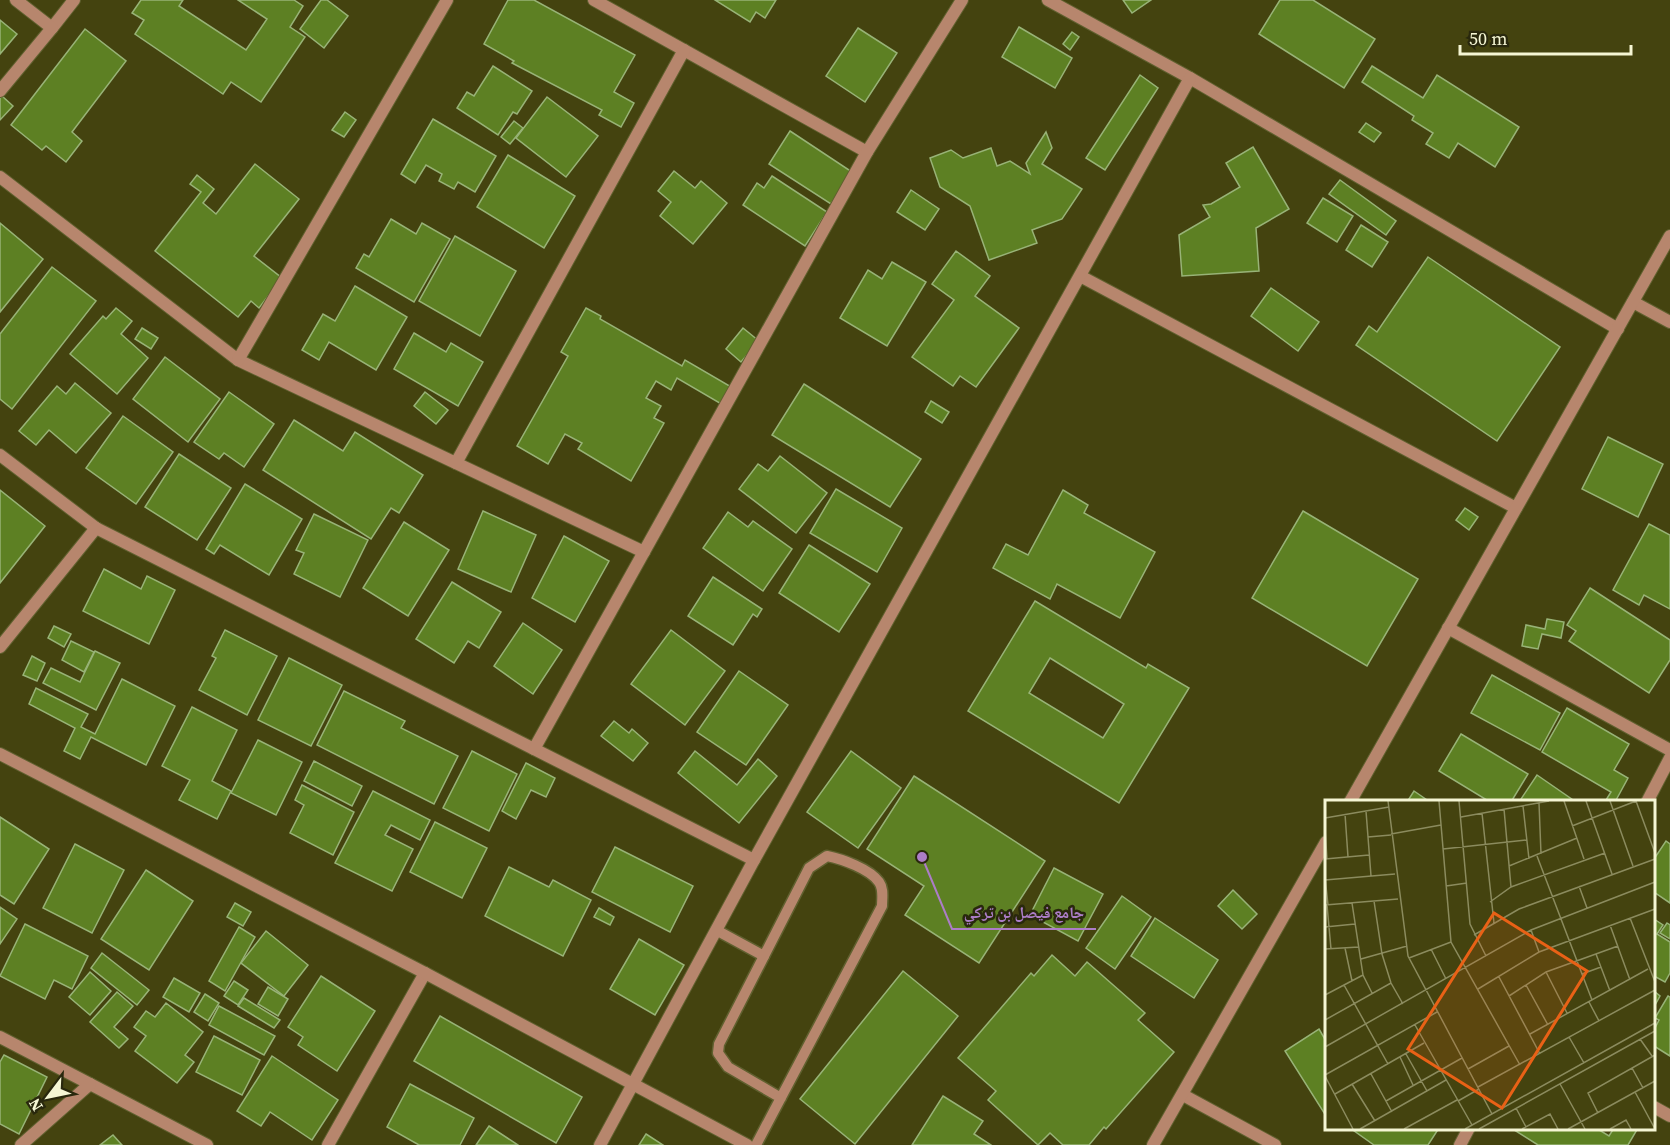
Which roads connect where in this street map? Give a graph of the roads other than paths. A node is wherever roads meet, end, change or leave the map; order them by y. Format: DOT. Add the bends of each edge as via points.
graph roads {
  1 [pos="16,0"];
  2 [pos="74,0"];
  3 [pos="447,0"];
  4 [pos="594,0"];
  5 [pos="962,0"];
  6 [pos="1048,0"];
  7 [pos="52,27"];
  8 [pos="684,50"];
  9 [pos="1190,78"];
  10 [pos="0,91"];
  11 [pos="867,152"];
  12 [pos="0,177"];
  13 [pos="1670,236"];
  14 [pos="1082,277"];
  15 [pos="1632,302"];
  16 [pos="1670,322"];
  17 [pos="1618,329"];
  18 [pos="238,360"];
  19 [pos="0,455"];
  20 [pos="456,463"];
  21 [pos="1516,508"];
  22 [pos="96,528"];
  23 [pos="644,552"];
  24 [pos="1448,628"];
  25 [pos="0,647"];
  26 [pos="534,749"];
  27 [pos="1670,750"];
  28 [pos="0,754"];
  29 [pos="1670,758"];
  30 [pos="1351,800"];
  31 [pos="1648,800"];
  32 [pos="1325,844"];
  33 [pos="754,860"];
  34 [pos="716,930"];
  35 [pos="764,956"];
  36 [pos="425,973"];
  37 [pos="0,1037"];
  38 [pos="90,1084"];
  39 [pos="633,1084"];
  40 [pos="1183,1095"];
  41 [pos="781,1098"];
  42 [pos="1655,1108"];
  43 [pos="1670,1116"];
  44 [pos="1468,1130"];
  45 [pos="21,1145"];
  46 [pos="207,1145"];
  47 [pos="328,1145"];
  48 [pos="600,1145"];
  49 [pos="747,1145"];
  50 [pos="756,1145"];
  51 [pos="1153,1145"];
  52 [pos="1275,1145"];
  53 [pos="1460,1145"];
  1 -- 7 [label="street"];
  2 -- 7 [label="street"];
  3 -- 18 [label="street"];
  4 -- 8 [label="street"];
  5 -- 11 [label="street"];
  6 -- 9 [label="street"];
  7 -- 10 [label="street"];
  8 -- 11 [label="street"];
  8 -- 20 [label="street"];
  9 -- 14 [label="street"];
  9 -- 17 [label="street"];
  11 -- 23 [label="street"];
  12 -- 18 [label="street"];
  13 -- 15 [label="street"];
  14 -- 21 [label="street"];
  14 -- 33 [label="street"];
  15 -- 16 [label="street"];
  15 -- 17 [label="street"];
  17 -- 21 [label="street"];
  18 -- 20 [label="street"];
  19 -- 22 [label="street"];
  20 -- 23 [label="street"];
  21 -- 24 [label="street"];
  22 -- 25 [label="street"];
  22 -- 26 [label="street"];
  23 -- 26 [label="street"];
  24 -- 27 [label="street"];
  24 -- 30 [label="street"];
  26 -- 33 [label="street"];
  28 -- 36 [label="street"];
  29 -- 31 [label="street"];
  32 -- 40 [label="street"];
  33 -- 34 [label="street"];
  34 -- 35 [label="lane"];
  34 -- 39 [label="street"];
  35 -- 41 [label="lane" via="718,1053 728,1067"];
  35 -- 41 [label="lane" via="809,868 818,860 827,856 838,858 880,883 882,906"];
  36 -- 39 [label="street"];
  36 -- 47 [label="street"];
  37 -- 38 [label="street"];
  38 -- 45 [label="street"];
  38 -- 46 [label="street"];
  39 -- 48 [label="street"];
  39 -- 49 [label="street"];
  40 -- 51 [label="street"];
  40 -- 52 [label="street"];
  41 -- 50 [label="lane"];
  42 -- 43 [label="street"];
  44 -- 53 [label="street"];
}
